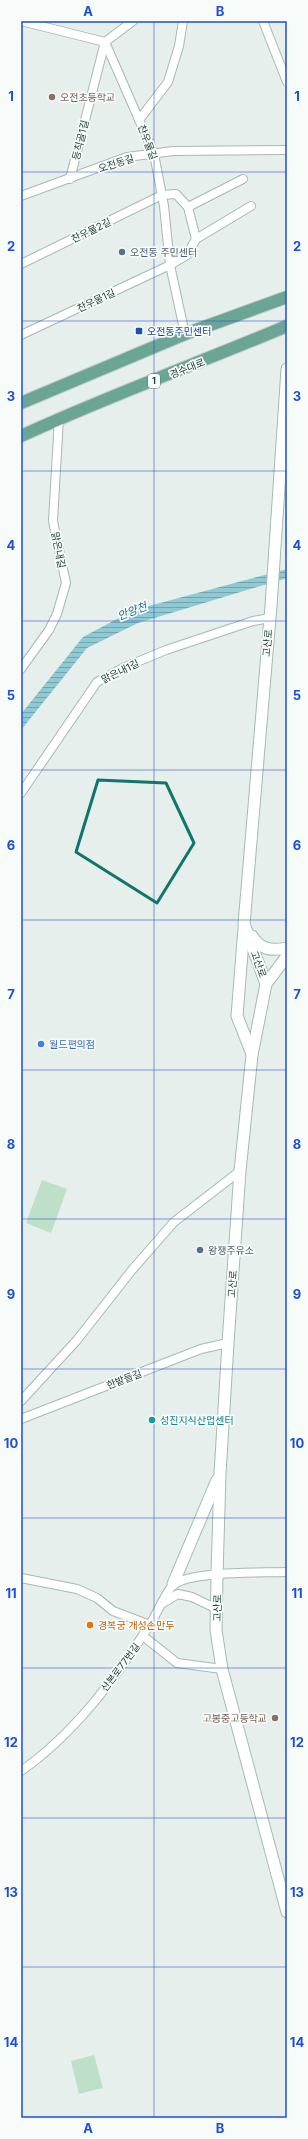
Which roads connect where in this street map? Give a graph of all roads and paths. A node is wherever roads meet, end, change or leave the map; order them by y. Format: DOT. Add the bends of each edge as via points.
graph roads {
  1 [pos="133,21"];
  2 [pos="184,21"];
  3 [pos="263,21"];
  4 [pos="21,22"];
  5 [pos="36,23"];
  6 [pos="105,42"];
  7 [pos="287,82"];
  8 [pos="139,120"];
  9 [pos="287,150"];
  10 [pos="154,154"];
  11 [pos="70,179"];
  12 [pos="243,179"];
  13 [pos="162,195"];
  14 [pos="21,196"];
  15 [pos="251,206"];
  16 [pos="188,207"];
  17 [pos="196,239"];
  18 [pos="21,264"];
  19 [pos="170,266"];
  20 [pos="287,297"];
  21 [pos="287,326"];
  22 [pos="185,334"];
  23 [pos="21,335"];
  24 [pos="287,369"];
  25 [pos="21,403"];
  26 [pos="59,418"];
  27 [pos="21,436"];
  28 [pos="270,618"];
  29 [pos="21,669"];
  30 [pos="21,793"];
  31 [pos="244,924"];
  32 [pos="287,948"];
  33 [pos="287,956"];
  34 [pos="266,984"];
  35 [pos="252,1055"];
  36 [pos="240,1171"];
  37 [pos="228,1343"];
  38 [pos="21,1401"];
  39 [pos="21,1419"];
  40 [pos="220,1474"];
  41 [pos="287,1572"];
  42 [pos="217,1575"];
  43 [pos="21,1578"];
  44 [pos="173,1584"];
  45 [pos="163,1604"];
  46 [pos="217,1609"];
  47 [pos="150,1625"];
  48 [pos="142,1636"];
  49 [pos="222,1669"];
  50 [pos="21,1771"];
  51 [pos="287,1909"];
  1 -- 6 [label="street"];
  2 -- 8 [label="street" via="168,82"];
  3 -- 7 [label="street"];
  4 -- 5 [label="street"];
  5 -- 6 [label="street"];
  6 -- 8 [label="street, 찬우물길"];
  6 -- 11 [label="street, 등칙골1길"];
  8 -- 10 [label="street, 찬우물길"];
  9 -- 10 [label="street, 오전동길" via="173,151"];
  10 -- 11 [label="street, 오전동길" via="127,157"];
  10 -- 13 [label="street, 찬우물길"];
  11 -- 14 [label="street, 오전동길"];
  12 -- 16 [label="street"];
  13 -- 16 [label="street" via="176,194"];
  13 -- 18 [label="street, 찬우물2길"];
  13 -- 19 [label="street, 찬우물길"];
  15 -- 17 [label="street"];
  16 -- 17 [label="street"];
  17 -- 19 [label="street, 찬우물1길" via="187,255"];
  19 -- 22 [label="street, 찬우물길"];
  19 -- 23 [label="street, 찬우물1길"];
  20 -- 22 [label="main road"];
  21 -- 26 [label="main road, 경수대로 / 1"];
  22 -- 25 [label="main road"];
  24 -- 28 [label="street, 고산로"];
  26 -- 27 [label="main road, 경수대로 / 1"];
  26 -- 29 [label="street, 맑은내길" via="54,521 66,583 57,614 49,630"];
  28 -- 30 [label="street, 맑은내1길" via="253,620 166,650 97,682"];
  28 -- 31 [label="street, 고산로"];
  31 -- 32 [label="street" via="256,944 275,950"];
  31 -- 34 [label="street, 고산로"];
  31 -- 35 [label="street" via="237,1016"];
  33 -- 34 [label="street"];
  34 -- 35 [label="street, 고산로"];
  35 -- 36 [label="street, 고산로"];
  36 -- 37 [label="street, 고산로"];
  36 -- 38 [label="street" via="174,1222 77,1340"];
  37 -- 39 [label="street, 한밭들길" via="200,1349"];
  37 -- 40 [label="street, 고산로"];
  40 -- 42 [label="street, 고산로"];
  40 -- 44 [label="street"];
  41 -- 42 [label="street"];
  42 -- 44 [label="street" via="184,1579"];
  42 -- 46 [label="street, 고산로"];
  43 -- 47 [label="street" via="77,1589 97,1598 113,1611"];
  44 -- 45 [label="street, 산본로77번길"];
  45 -- 46 [label="street" via="178,1594 192,1597"];
  45 -- 47 [label="street, 산본로77번길"];
  46 -- 49 [label="street, 고산로" via="217,1642"];
  47 -- 48 [label="street, 산본로77번길"];
  48 -- 49 [label="street" via="177,1663"];
  48 -- 50 [label="street, 산본로77번길" via="117,1673 82,1716 55,1744"];
  49 -- 51 [label="street, 고산로"];
}
